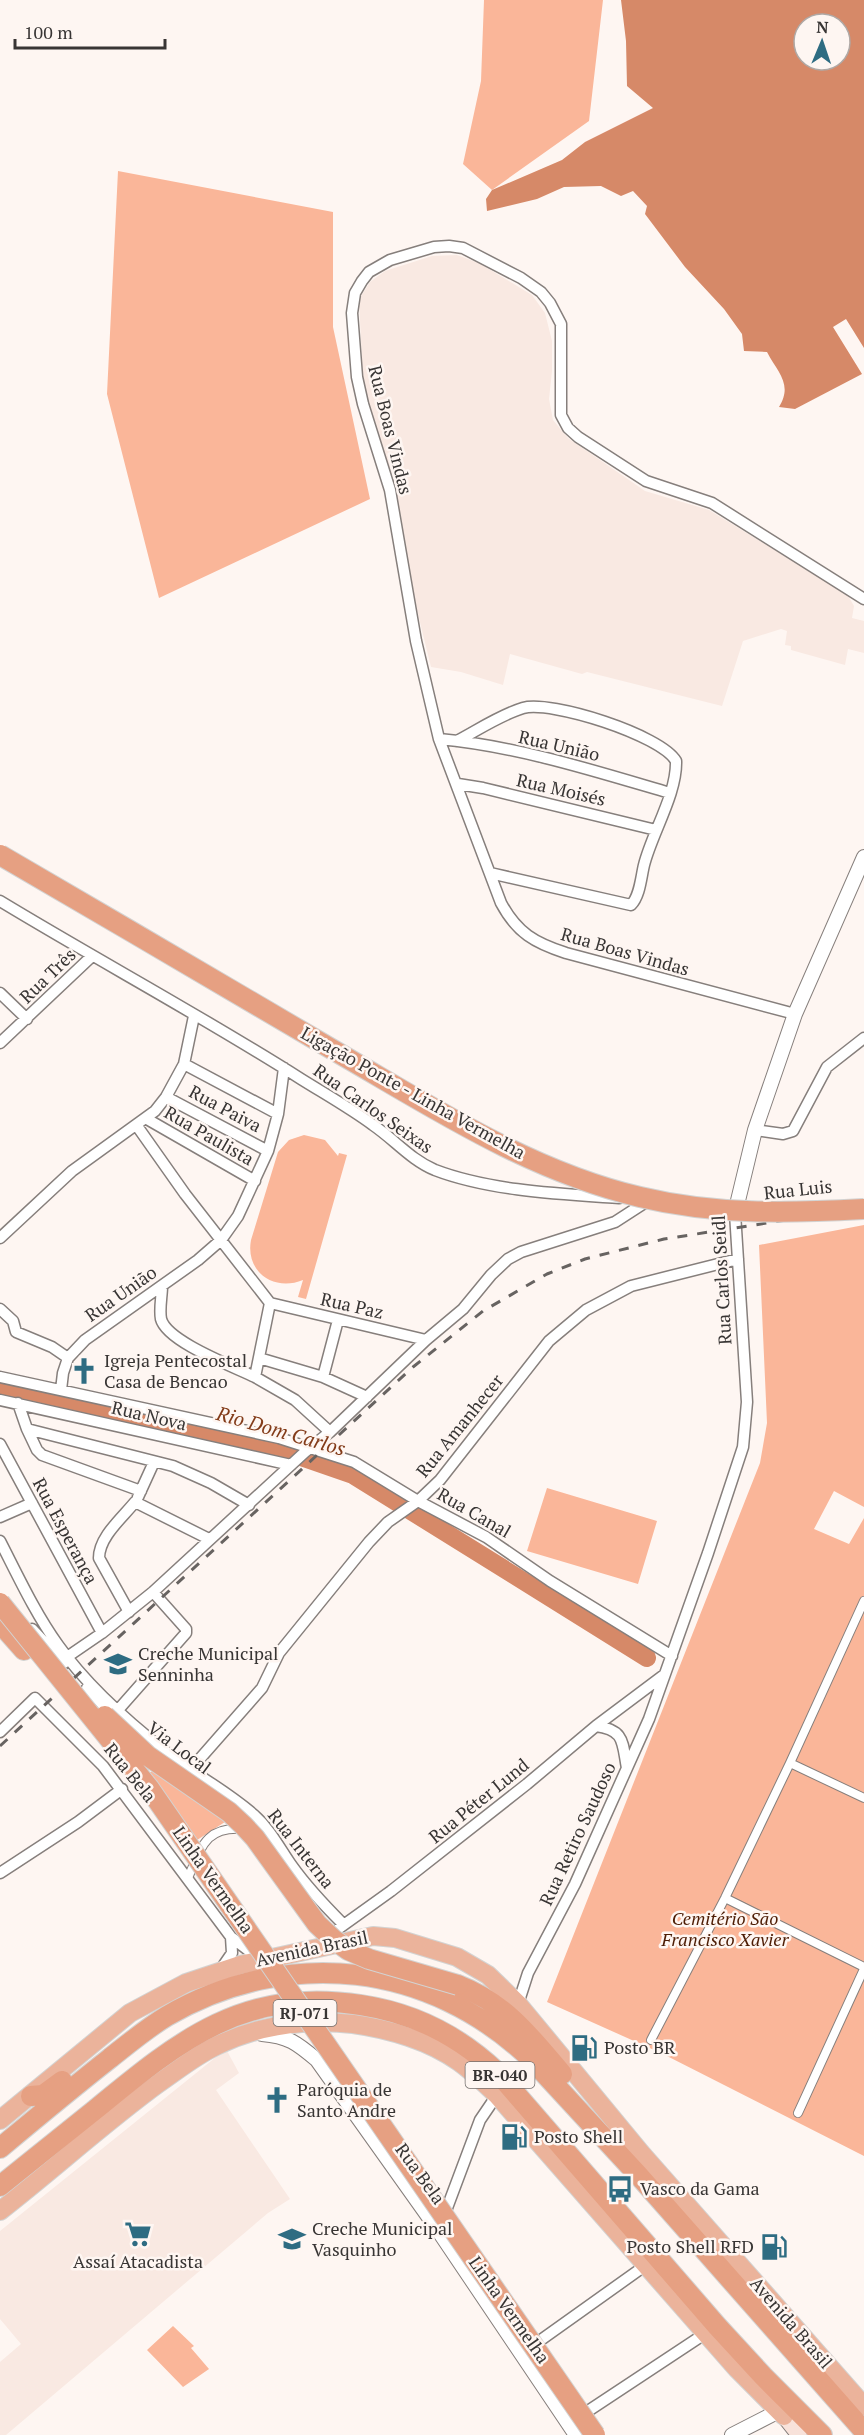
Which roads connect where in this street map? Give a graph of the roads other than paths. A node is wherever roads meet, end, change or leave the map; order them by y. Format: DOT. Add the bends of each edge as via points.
graph roads {
  1 [pos="864,599"];
  2 [pos="439,739"];
  3 [pos="457,741"];
  4 [pos="458,784"];
  5 [pos="670,793"];
  6 [pos="656,830"];
  7 [pos="0,855"];
  8 [pos="864,857"];
  9 [pos="490,873"];
  10 [pos="0,901"];
  11 [pos="91,957"];
  12 [pos="0,993"];
  13 [pos="795,1014"];
  14 [pos="194,1016"];
  15 [pos="27,1019"];
  16 [pos="864,1038"];
  17 [pos="0,1043"];
  18 [pos="184,1064"];
  19 [pos="284,1068"];
  20 [pos="166,1097"];
  21 [pos="278,1114"];
  22 [pos="147,1119"];
  23 [pos="137,1126"];
  24 [pos="755,1130"];
  25 [pos="268,1151"];
  26 [pos="255,1181"];
  27 [pos="864,1199"];
  28 [pos="649,1200"];
  29 [pos="864,1209"];
  30 [pos="735,1213"];
  31 [pos="0,1238"];
  32 [pos="221,1240"];
  33 [pos="738,1259"];
  34 [pos="162,1286"];
  35 [pos="270,1303"];
  36 [pos="0,1309"];
  37 [pos="338,1320"];
  38 [pos="426,1340"];
  39 [pos="68,1358"];
  40 [pos="259,1358"];
  41 [pos="0,1377"];
  42 [pos="255,1377"];
  43 [pos="323,1377"];
  44 [pos="61,1390"];
  45 [pos="367,1397"];
  46 [pos="0,1400"];
  47 [pos="18,1403"];
  48 [pos="27,1429"];
  49 [pos="330,1432"];
  50 [pos="0,1444"];
  51 [pos="308,1449"];
  52 [pos="154,1462"];
  53 [pos="293,1462"];
  54 [pos="141,1491"];
  55 [pos="135,1502"];
  56 [pos="32,1503"];
  57 [pos="415,1503"];
  58 [pos="249,1505"];
  59 [pos="0,1517"];
  60 [pos="209,1539"];
  61 [pos="0,1541"];
  62 [pos="0,1592"];
  63 [pos="153,1592"];
  64 [pos="0,1602"];
  65 [pos="864,1602"];
  66 [pos="129,1612"];
  67 [pos="0,1623"];
  68 [pos="102,1633"];
  69 [pos="672,1656"];
  70 [pos="67,1657"];
  71 [pos="664,1675"];
  72 [pos="118,1710"];
  73 [pos="596,1725"];
  74 [pos="0,1732"];
  75 [pos="790,1763"];
  76 [pos="627,1768"];
  77 [pos="190,1770"];
  78 [pos="122,1789"];
  79 [pos="864,1798"];
  80 [pos="267,1829"];
  81 [pos="255,1830"];
  82 [pos="0,1873"];
  83 [pos="188,1878"];
  84 [pos="724,1898"];
  85 [pos="339,1928"];
  86 [pos="231,1937"];
  87 [pos="312,1949"];
  88 [pos="272,1958"];
  89 [pos="864,1968"];
  90 [pos="219,1972"];
  91 [pos="200,1998"];
  92 [pos="518,2004"];
  93 [pos="248,2033"];
  94 [pos="651,2040"];
  95 [pos="497,2095"];
  96 [pos="32,2096"];
  97 [pos="798,2113"];
  98 [pos="0,2120"];
  99 [pos="0,2148"];
  100 [pos="640,2177"];
  101 [pos="0,2186"];
  102 [pos="0,2211"];
  103 [pos="438,2230"];
  104 [pos="646,2265"];
  105 [pos="706,2333"];
  106 [pos="520,2354"];
  107 [pos="864,2406"];
  108 [pos="782,2414"];
  109 [pos="576,2431"];
  110 [pos="864,2431"];
  111 [pos="595,2435"];
  112 [pos="732,2435"];
  113 [pos="799,2435"];
  114 [pos="805,2435"];
  115 [pos="822,2435"];
  1 -- 2 [label="street, Rua Boas Vindas" via="712,503 646,481 573,432 563,421 561,407 561,324 541,292 463,248 449,246 411,253 369,272 355,293 352,314 357,377 390,490 416,641"];
  2 -- 3 [label="street, Rua União"];
  2 -- 4 [label="street, Rua Boas Vindas"];
  3 -- 5 [label="street, Rua União" via="571,765"];
  3 -- 5 [label="street" via="523,708 553,708 610,724 646,739 674,757"];
  4 -- 6 [label="street, Rua Moisés"];
  4 -- 9 [label="street, Rua Boas Vindas"];
  5 -- 6 [label="street"];
  6 -- 9 [label="street" via="636,898 629,906"];
  7 -- 29 [label="highway, Ligação Ponte - Linha Vermelha, bridge" via="444,1114 555,1170 630,1195 707,1209 775,1213"];
  8 -- 13 [label="street, Rua Carlos Seidl"];
  9 -- 13 [label="street, Rua Boas Vindas" via="511,922 544,946"];
  10 -- 11 [label="street, Rua Carlos Seixas"];
  11 -- 14 [label="street, Rua Carlos Seixas"];
  11 -- 15 [label="street, Rua Três"];
  12 -- 15 [label="street"];
  13 -- 24 [label="street, Rua Carlos Seidl"];
  14 -- 18 [label="street"];
  14 -- 19 [label="street, Rua Carlos Seixas"];
  15 -- 17 [label="street, Rua Três"];
  16 -- 24 [label="street" via="827,1067 793,1131 783,1134"];
  18 -- 20 [label="street"];
  18 -- 21 [label="street"];
  19 -- 21 [label="street, Rua União"];
  19 -- 28 [label="street, Rua Carlos Seixas" via="375,1125 435,1170 484,1184"];
  20 -- 22 [label="street"];
  20 -- 25 [label="street, Rua Paiva"];
  21 -- 25 [label="street, Rua União"];
  22 -- 23 [label="street"];
  22 -- 26 [label="street, Rua Paulista"];
  23 -- 31 [label="street" via="72,1171"];
  23 -- 32 [label="street"];
  24 -- 30 [label="street, Rua Carlos Seidl"];
  25 -- 26 [label="street, Rua União"];
  26 -- 32 [label="street, Rua União"];
  27 -- 30 [label="street, Rua Luis"];
  28 -- 30 [label="street, Rua Carlos Seixas" via="699,1204"];
  28 -- 38 [label="street" via="615,1222 508,1259 463,1309"];
  30 -- 33 [label="street, Rua Carlos Seidl"];
  32 -- 34 [label="street, Rua União"];
  32 -- 35 [label="street"];
  33 -- 57 [label="street, Rua Amanhecer" via="631,1286 586,1310 549,1341 440,1480"];
  33 -- 69 [label="street, Rua Carlos Seidl" via="747,1402 743,1447"];
  34 -- 39 [label="street, Rua União" via="84,1340"];
  34 -- 42 [label="street" via="161,1315 166,1328 189,1345"];
  35 -- 37 [label="street, Rua Paz"];
  35 -- 40 [label="street"];
  36 -- 39 [label="street" via="13,1321 16,1332"];
  37 -- 38 [label="street, Rua Paz"];
  37 -- 43 [label="street"];
  38 -- 45 [label="street"];
  39 -- 44 [label="street"];
  40 -- 42 [label="street"];
  40 -- 43 [label="street"];
  41 -- 44 [label="street, Rua Canal"];
  42 -- 49 [label="street" via="295,1400"];
  43 -- 45 [label="street"];
  44 -- 51 [label="street, Rua Canal"];
  45 -- 49 [label="street"];
  46 -- 47 [label="street, Rua Nova"];
  47 -- 48 [label="street"];
  47 -- 53 [label="street, Rua Nova"];
  48 -- 52 [label="street"];
  48 -- 54 [label="street" via="42,1455"];
  49 -- 51 [label="street"];
  50 -- 56 [label="street, Rua Esperança"];
  51 -- 53 [label="street"];
  51 -- 57 [label="street, Rua Canal" via="354,1462"];
  52 -- 54 [label="street"];
  52 -- 58 [label="street" via="193,1474"];
  53 -- 58 [label="street"];
  54 -- 55 [label="street"];
  55 -- 60 [label="street"];
  55 -- 66 [label="street" via="100,1547 99,1558"];
  56 -- 59 [label="street"];
  56 -- 68 [label="street, Rua Esperança"];
  57 -- 69 [label="street, Rua Canal" via="486,1537"];
  57 -- 77 [label="street, Rua Amanhecer" via="383,1526 369,1542 279,1653 262,1688"];
  58 -- 60 [label="street"];
  60 -- 63 [label="street"];
  61 -- 70 [label="street, Rua Interna"];
  62 -- 81 [label="street, Via Local" via="110,1714 151,1752 234,1808"];
  63 -- 66 [label="street"];
  63 -- 72 [label="street" via="186,1633"];
  64 -- 100 [label="highway, bridge" via="148,1756 243,1825 317,1924 333,1939 369,1959 458,1985 494,2003 533,2039 603,2122"];
  64 -- 111 [label="highway, Linha Vermelha / RJ-071, bridge" via="148,1788"];
  65 -- 75 [label="street"];
  66 -- 68 [label="street"];
  67 -- 109 [label="highway, Linha Vermelha / RJ-071" via="151,1807"];
  68 -- 70 [label="street"];
  69 -- 71 [label="street, Rua Carlos Seidl"];
  70 -- 72 [label="street, Rua Interna"];
  71 -- 73 [label="street, Rua Péter Lund"];
  71 -- 76 [label="street, Rua Retiro Saudoso"];
  72 -- 77 [label="street, Rua Interna"];
  73 -- 76 [label="street" via="618,1732"];
  73 -- 85 [label="street, Rua Péter Lund" via="400,1884"];
  74 -- 78 [label="street, Rua Bela" via="35,1698"];
  75 -- 79 [label="street"];
  75 -- 84 [label="street"];
  76 -- 92 [label="street, Rua Retiro Saudoso" via="575,1884 528,1973"];
  77 -- 80 [label="street, Rua Interna" via="228,1794"];
  78 -- 82 [label="street"];
  78 -- 83 [label="street, Rua Bela"];
  80 -- 81 [label="street"];
  80 -- 85 [label="street, Rua Interna"];
  81 -- 83 [label="street" via="228,1828 214,1833 204,1843"];
  81 -- 85 [label="street, Via Local" via="322,1921"];
  83 -- 86 [label="street, Rua Bela"];
  84 -- 89 [label="street"];
  84 -- 94 [label="street"];
  85 -- 87 [label="street, Rua Péter Lund"];
  86 -- 88 [label="street, Rua Bela" via="248,1950"];
  86 -- 90 [label="street" via="232,1953"];
  87 -- 88 [label="highway, Avenida Brasil"];
  87 -- 92 [label="highway, Avenida Brasil" via="373,1936 395,1938 470,1963"];
  88 -- 90 [label="highway, Avenida Brasil"];
  89 -- 97 [label="street"];
  90 -- 96 [label="highway, Avenida Brasil" via="166,1992 130,2013"];
  91 -- 96 [label="highway" via="137,2024 43,2095"];
  91 -- 99 [label="highway, Avenida Brasil / BR-040" via="150,2027"];
  91 -- 100 [label="highway, Avenida Brasil / BR-040" via="260,1978 332,1972 388,1980 440,1997 481,2018 515,2043"];
  92 -- 107 [label="highway, Avenida Brasil" via="642,2153"];
  93 -- 95 [label="highway" via="306,2022 388,2031 458,2061"];
  93 -- 102 [label="highway" via="192,2059"];
  93 -- 103 [label="street, Rua Bela" via="281,2035 317,2060"];
  95 -- 103 [label="street" via="480,2120"];
  95 -- 104 [label="highway"];
  96 -- 98 [label="highway, Avenida Brasil"];
  100 -- 110 [label="highway, Avenida Brasil / BR-040"];
  101 -- 115 [label="highway, BR-040" via="168,2050 209,2027 251,2011 291,2003 334,2002 395,2012 465,2043 497,2072 717,2326"];
  103 -- 106 [label="street, Rua Bela"];
  104 -- 105 [label="highway"];
  104 -- 106 [label="street"];
  105 -- 108 [label="highway"];
  105 -- 109 [label="street"];
  106 -- 109 [label="street, Rua Bela"];
  108 -- 112 [label="street"];
  108 -- 113 [label="main road"];
  108 -- 114 [label="highway"];
}
